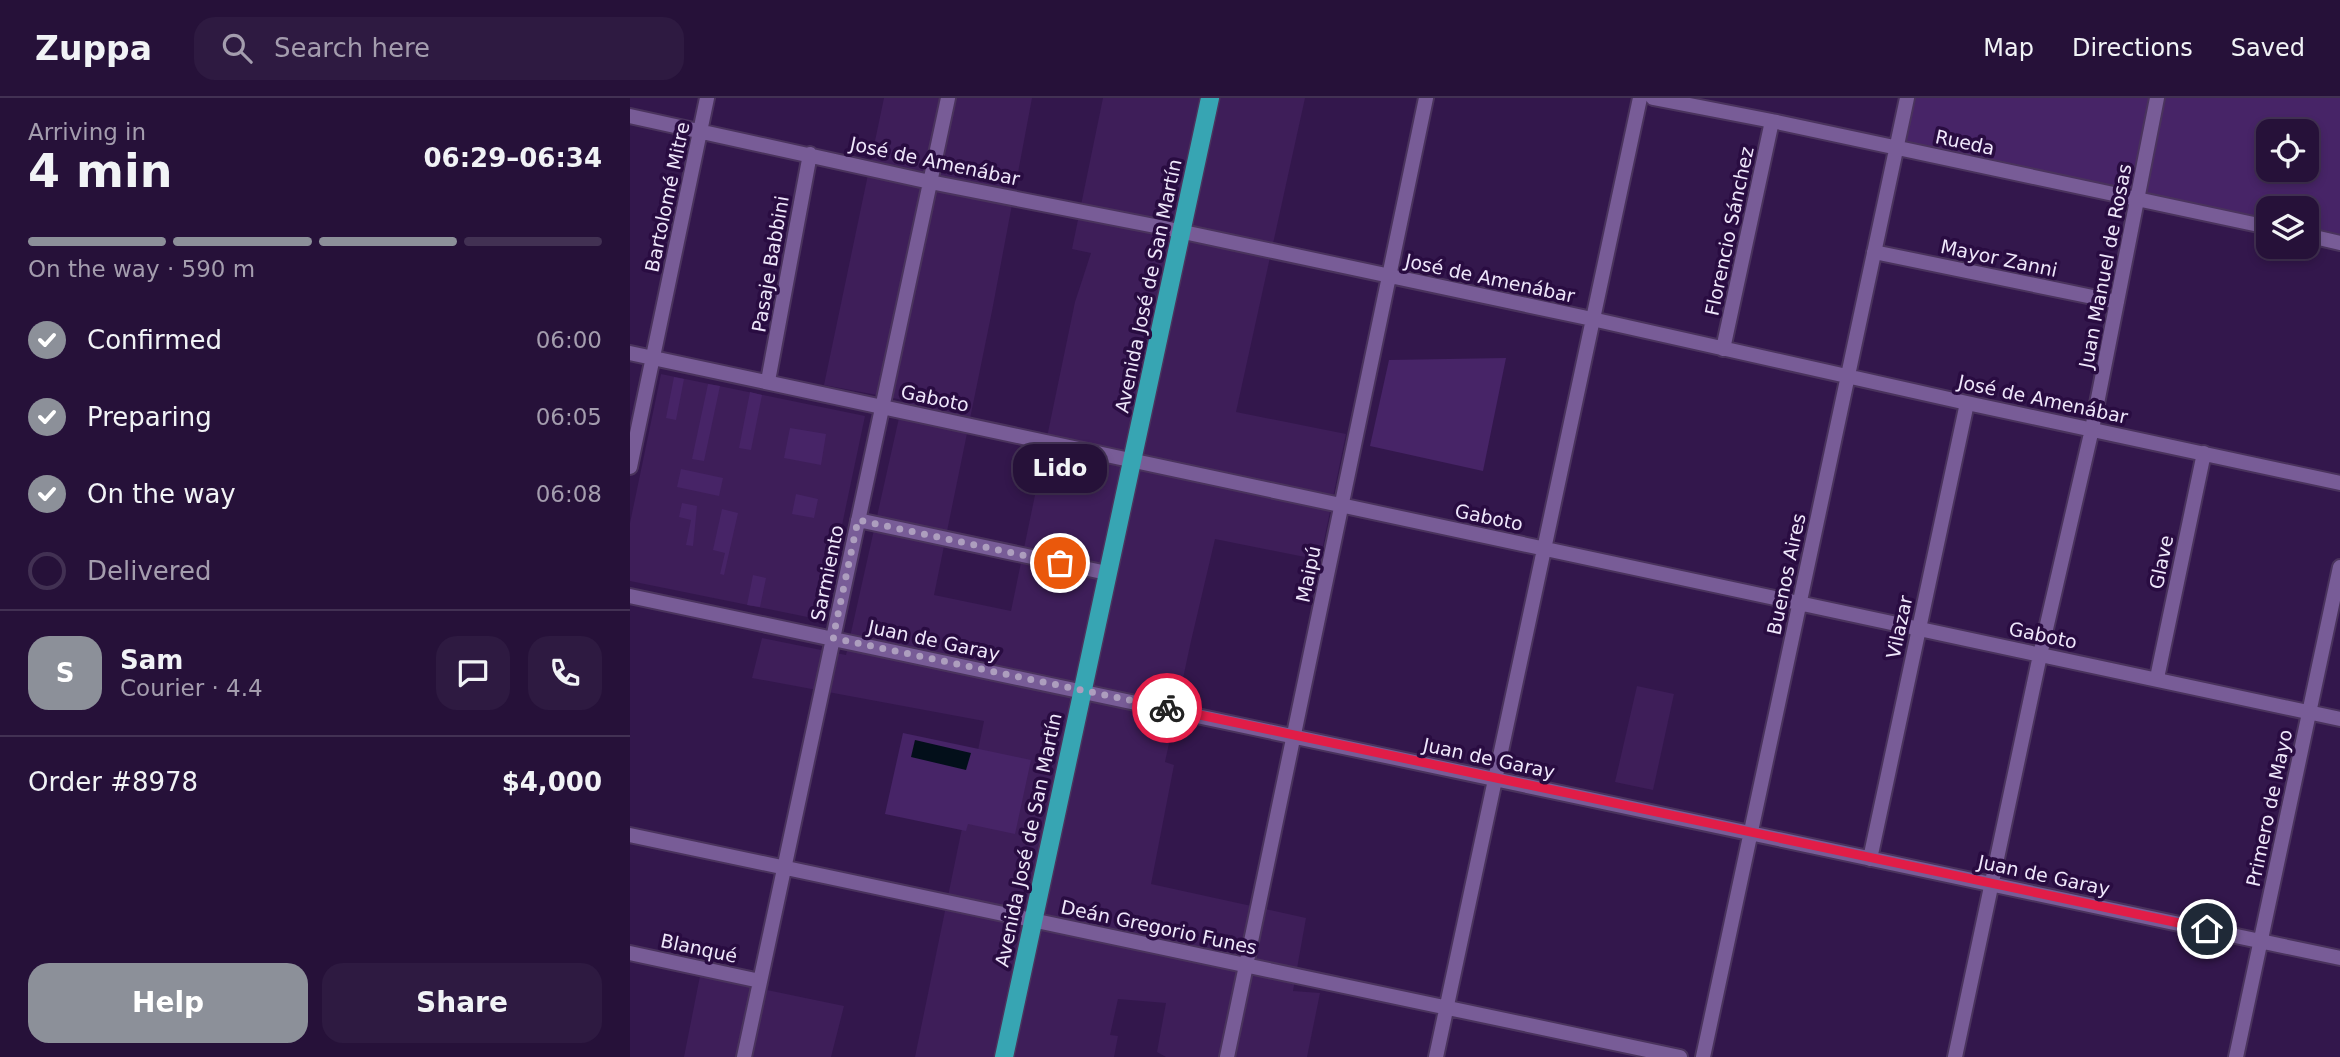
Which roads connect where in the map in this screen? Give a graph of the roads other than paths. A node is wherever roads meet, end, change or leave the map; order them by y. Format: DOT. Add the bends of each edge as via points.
graph roads {
  1 [pos="707,98"];
  2 [pos="948,98"];
  3 [pos="1210,98"];
  4 [pos="1426,98"];
  5 [pos="1640,98"];
  6 [pos="1653,98"];
  7 [pos="1907,98"];
  8 [pos="2157,98"];
  9 [pos="630,116"];
  10 [pos="1772,121"];
  11 [pos="700,131"];
  12 [pos="1897,148"];
  13 [pos="810,154"];
  14 [pos="930,182"];
  15 [pos="2138,198"];
  16 [pos="2256,224"];
  17 [pos="1181,232"];
  18 [pos="2319,238"];
  19 [pos="2340,243"];
  20 [pos="1874,252"];
  21 [pos="1389,276"];
  22 [pos="2117,302"];
  23 [pos="1592,319"];
  24 [pos="1723,349"];
  25 [pos="630,353"];
  26 [pos="653,358"];
  27 [pos="1848,377"];
  28 [pos="768,381"];
  29 [pos="1966,403"];
  30 [pos="882,407"];
  31 [pos="2092,429"];
  32 [pos="2204,453"];
  33 [pos="1132,459"];
  34 [pos="630,467"];
  35 [pos="2340,483"];
  36 [pos="1342,505"];
  37 [pos="858,520"];
  38 [pos="1544,549"];
  39 [pos="2340,567"];
  40 [pos="1107,573"];
  41 [pos="2338,585"];
  42 [pos="630,596"];
  43 [pos="1800,603"];
  44 [pos="1919,628"];
  45 [pos="833,638"];
  46 [pos="2040,654"];
  47 [pos="2157,678"];
  48 [pos="1082,690"];
  49 [pos="2309,712"];
  50 [pos="2340,719"];
  51 [pos="1293,735"];
  52 [pos="1495,779"];
  53 [pos="1751,833"];
  54 [pos="630,835"];
  55 [pos="1870,859"];
  56 [pos="784,867"];
  57 [pos="1992,884"];
  58 [pos="1032,920"];
  59 [pos="2261,941"];
  60 [pos="630,953"];
  61 [pos="2340,958"];
  62 [pos="1247,965"];
  63 [pos="760,981"];
  64 [pos="1446,1009"];
  65 [pos="744,1057"];
  66 [pos="1004,1057"];
  67 [pos="1227,1057"];
  68 [pos="1436,1057"];
  69 [pos="1680,1057"];
  70 [pos="1703,1057"];
  71 [pos="1955,1057"];
  72 [pos="2236,1057"];
  1 -- 11 [label="street, Bartolomé Mitre"];
  2 -- 14 [label="street, Sarmiento"];
  3 -- 17 [label="main road, Avenida José de San Martín"];
  4 -- 21 [label="street, Maipú"];
  5 -- 23 [label="street"];
  6 -- 10 [label="street, Rueda"];
  7 -- 12 [label="street, Buenos Aires"];
  8 -- 15 [label="street, Juan Manuel de Rosas"];
  9 -- 11 [label="street, José de Amenábar"];
  10 -- 12 [label="street, Rueda"];
  10 -- 24 [label="street, Florencio Sánchez"];
  11 -- 13 [label="street, José de Amenábar"];
  11 -- 26 [label="street, Bartolomé Mitre"];
  12 -- 15 [label="street, Rueda"];
  12 -- 20 [label="street, Buenos Aires"];
  13 -- 14 [label="street, José de Amenábar"];
  13 -- 28 [label="street, Pasaje Babbini"];
  14 -- 17 [label="street, José de Amenábar"];
  14 -- 30 [label="street, Sarmiento"];
  15 -- 16 [label="street, Rueda"];
  15 -- 22 [label="street, Juan Manuel de Rosas"];
  17 -- 21 [label="street, José de Amenábar"];
  17 -- 33 [label="main road, Avenida José de San Martín"];
  18 -- 19 [label="street"];
  20 -- 22 [label="street, Mayor Zanni"];
  20 -- 27 [label="street, Buenos Aires"];
  21 -- 23 [label="street, José de Amenábar"];
  21 -- 36 [label="street, Maipú"];
  22 -- 31 [label="street, Juan Manuel de Rosas"];
  23 -- 24 [label="street, José de Amenábar"];
  23 -- 38 [label="street"];
  24 -- 27 [label="street, José de Amenábar"];
  25 -- 26 [label="street, Gaboto"];
  26 -- 28 [label="street, Gaboto"];
  26 -- 34 [label="street, Bartolomé Mitre"];
  27 -- 29 [label="street, José de Amenábar"];
  27 -- 43 [label="street, Buenos Aires"];
  28 -- 30 [label="street, Gaboto"];
  29 -- 31 [label="street, José de Amenábar"];
  29 -- 44 [label="street, Vilazar"];
  30 -- 33 [label="street, Gaboto"];
  30 -- 37 [label="street, Sarmiento"];
  31 -- 32 [label="street, José de Amenábar"];
  31 -- 46 [label="street, Juan Manuel de Rosas"];
  32 -- 35 [label="street, José de Amenábar"];
  32 -- 47 [label="street, Glave"];
  33 -- 36 [label="street, Gaboto"];
  33 -- 40 [label="main road, Avenida José de San Martín"];
  36 -- 38 [label="street, Gaboto"];
  36 -- 51 [label="street, Maipú"];
  37 -- 40 [label="street"];
  37 -- 45 [label="street, Sarmiento"];
  38 -- 43 [label="street, Gaboto"];
  38 -- 52 [label="street"];
  39 -- 41 [label="street, Primero de Mayo"];
  40 -- 48 [label="main road, Avenida José de San Martín"];
  41 -- 49 [label="street, Primero de Mayo"];
  42 -- 45 [label="street, Juan de Garay"];
  43 -- 44 [label="street, Gaboto"];
  43 -- 53 [label="street, Buenos Aires"];
  44 -- 46 [label="street, Gaboto"];
  44 -- 55 [label="street, Vilazar"];
  45 -- 48 [label="street, Juan de Garay"];
  45 -- 56 [label="street, Sarmiento"];
  46 -- 47 [label="street, Gaboto"];
  46 -- 57 [label="street, Juan Manuel de Rosas"];
  47 -- 49 [label="street, Gaboto"];
  48 -- 51 [label="street, Juan de Garay"];
  48 -- 58 [label="main road, Avenida José de San Martín"];
  49 -- 50 [label="street, Gaboto"];
  49 -- 59 [label="street, Primero de Mayo"];
  51 -- 52 [label="street, Juan de Garay"];
  51 -- 62 [label="street, Maipú"];
  52 -- 53 [label="street, Juan de Garay"];
  52 -- 64 [label="street"];
  53 -- 55 [label="street, Juan de Garay"];
  53 -- 70 [label="street, Buenos Aires"];
  54 -- 56 [label="street, Deán Gregorio Funes"];
  55 -- 57 [label="street, Juan de Garay"];
  56 -- 58 [label="street, Deán Gregorio Funes"];
  56 -- 63 [label="street, Sarmiento"];
  57 -- 59 [label="street, Juan de Garay"];
  57 -- 71 [label="street, Juan Manuel de Rosas"];
  58 -- 62 [label="street, Deán Gregorio Funes"];
  58 -- 66 [label="main road, Avenida José de San Martín"];
  59 -- 61 [label="street, Juan de Garay"];
  59 -- 72 [label="street, Primero de Mayo"];
  60 -- 63 [label="street, Blanqué"];
  62 -- 64 [label="street, Deán Gregorio Funes"];
  62 -- 67 [label="street, Maipú"];
  63 -- 65 [label="street, Sarmiento"];
  64 -- 68 [label="street"];
  64 -- 69 [label="street, Deán Gregorio Funes"];
}
